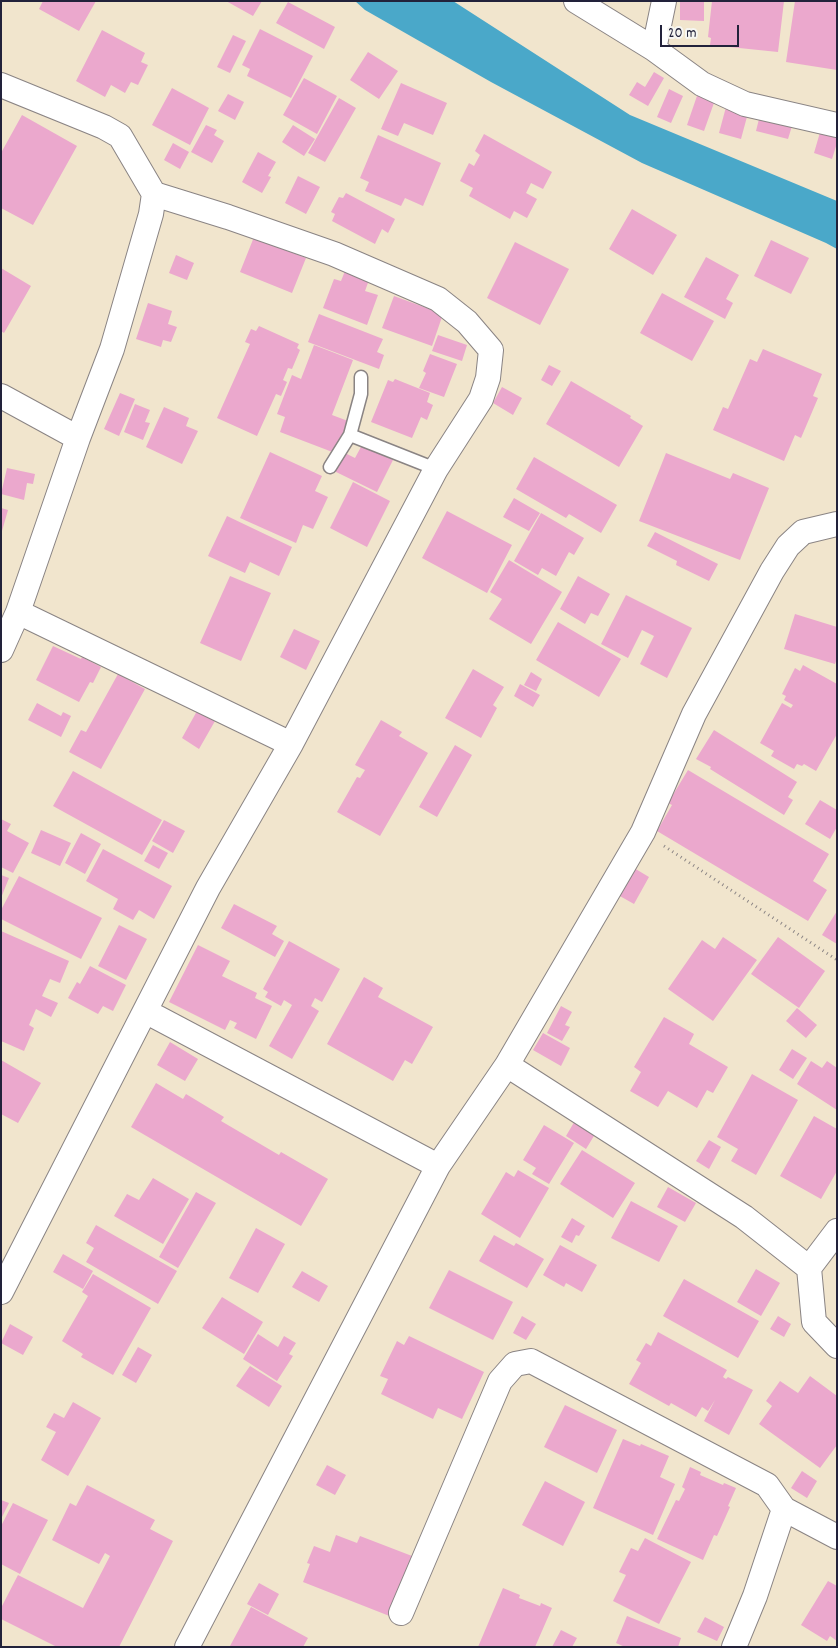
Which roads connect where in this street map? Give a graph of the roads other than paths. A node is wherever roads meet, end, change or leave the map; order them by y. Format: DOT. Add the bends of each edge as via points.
graph roads {
  1 [pos="576,1"];
  2 [pos="664,1"];
  3 [pos="654,49"];
  4 [pos="1,85"];
  5 [pos="837,125"];
  6 [pos="154,194"];
  7 [pos="361,377"];
  8 [pos="1,396"];
  9 [pos="350,435"];
  10 [pos="78,438"];
  11 [pos="330,467"];
  12 [pos="436,470"];
  13 [pos="837,524"];
  14 [pos="18,612"];
  15 [pos="1,650"];
  16 [pos="290,744"];
  17 [pos="145,1011"];
  18 [pos="507,1065"];
  19 [pos="438,1166"];
  20 [pos="837,1231"];
  21 [pos="8,1265"];
  22 [pos="809,1268"];
  23 [pos="1,1292"];
  24 [pos="837,1346"];
  25 [pos="784,1509"];
  26 [pos="837,1537"];
  27 [pos="401,1613"];
  28 [pos="188,1647"];
  29 [pos="734,1647"];
  1 -- 3 [label="street"];
  2 -- 3 [label="street"];
  3 -- 5 [label="street" via="702,84 745,104"];
  4 -- 6 [label="street" via="120,136"];
  6 -- 10 [label="street" via="112,349"];
  6 -- 12 [label="street" via="334,254 438,299 467,322 491,350 488,378 481,399"];
  7 -- 9 [label="lane" via="361,394"];
  8 -- 10 [label="street"];
  9 -- 11 [label="lane"];
  9 -- 12 [label="lane"];
  10 -- 14 [label="street"];
  12 -- 16 [label="street"];
  13 -- 18 [label="street" via="802,532 788,546 772,571 694,714 643,832"];
  14 -- 15 [label="street"];
  14 -- 16 [label="street"];
  16 -- 17 [label="street" via="208,888"];
  17 -- 19 [label="street"];
  17 -- 21 [label="street"];
  18 -- 19 [label="street"];
  18 -- 22 [label="street" via="744,1217"];
  19 -- 28 [label="street"];
  20 -- 22 [label="street"];
  21 -- 23 [label="street"];
  22 -- 24 [label="street" via="814,1322"];
  25 -- 26 [label="street"];
  25 -- 27 [label="street" via="767,1485 531,1361 515,1364 500,1381"];
  25 -- 29 [label="street"];
}
